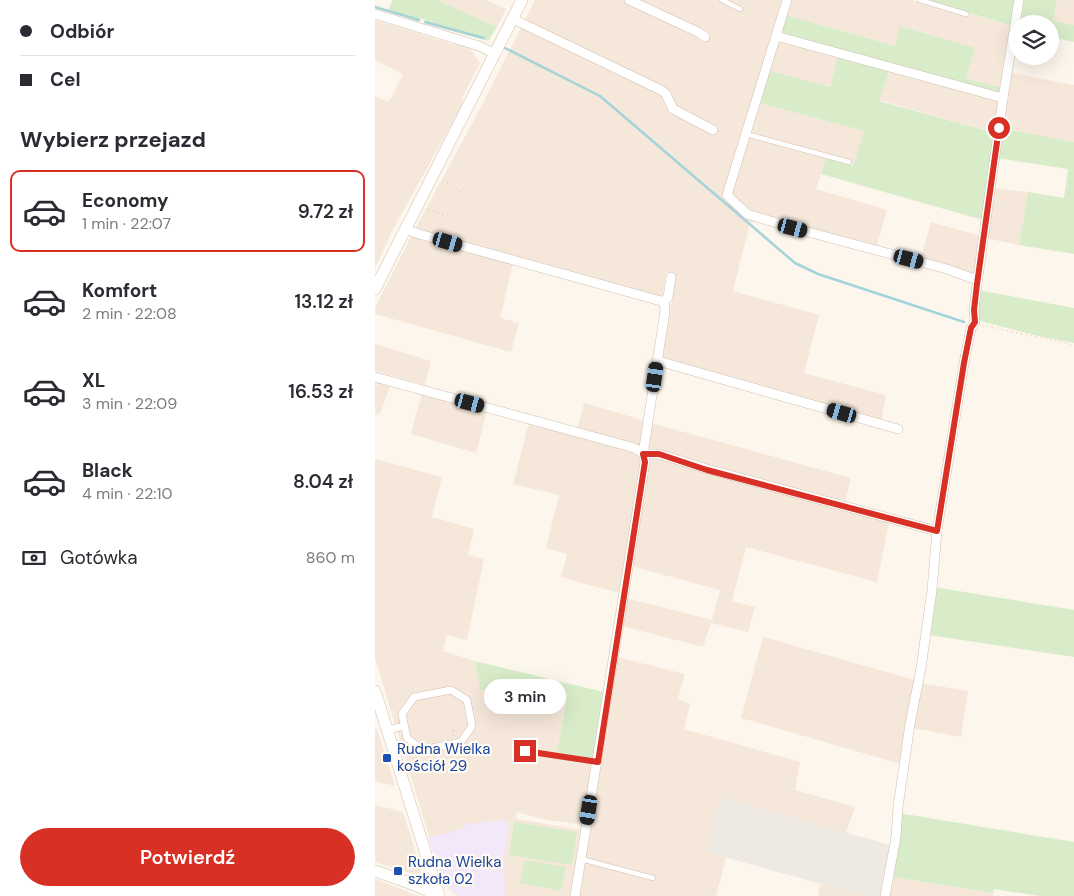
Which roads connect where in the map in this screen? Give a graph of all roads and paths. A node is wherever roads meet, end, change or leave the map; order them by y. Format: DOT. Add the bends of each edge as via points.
graph roads {
  1 [pos="522,0"];
  2 [pos="629,0"];
  3 [pos="722,0"];
  4 [pos="787,0"];
  5 [pos="920,0"];
  6 [pos="1019,0"];
  7 [pos="740,9"];
  8 [pos="375,14"];
  9 [pos="966,14"];
  10 [pos="513,19"];
  11 [pos="776,36"];
  12 [pos="705,37"];
  13 [pos="495,54"];
  14 [pos="1003,98"];
  15 [pos="713,130"];
  16 [pos="746,134"];
  17 [pos="849,162"];
  18 [pos="433,176"];
  19 [pos="461,192"];
  20 [pos="417,206"];
  21 [pos="449,217"];
  22 [pos="405,229"];
  23 [pos="671,277"];
  24 [pos="977,280"];
  25 [pos="375,289"];
  26 [pos="664,301"];
  27 [pos="975,322"];
  28 [pos="1074,345"];
  29 [pos="658,361"];
  30 [pos="375,377"];
  31 [pos="898,429"];
  32 [pos="643,454"];
  33 [pos="937,531"];
  34 [pos="375,691"];
  35 [pos="404,726"];
  36 [pos="388,730"];
  37 [pos="525,751"];
  38 [pos="598,762"];
  39 [pos="581,858"];
  40 [pos="375,871"];
  41 [pos="653,878"];
  42 [pos="439,896"];
  43 [pos="575,896"];
  44 [pos="885,896"];
  1 -- 10 [label="street"];
  2 -- 12 [label="street"];
  3 -- 7 [label="lane"];
  4 -- 11 [label="street"];
  5 -- 9 [label="lane"];
  6 -- 14 [label="street"];
  8 -- 13 [label="street" via="479,46"];
  10 -- 13 [label="street"];
  10 -- 15 [label="street" via="661,90 673,109"];
  11 -- 14 [label="street"];
  11 -- 16 [label="street"];
  13 -- 18 [label="street"];
  14 -- 24 [label="street"];
  16 -- 17 [label="lane"];
  16 -- 24 [label="street" via="727,195 747,214"];
  18 -- 19 [label="path"];
  18 -- 20 [label="street"];
  20 -- 21 [label="path"];
  20 -- 22 [label="street"];
  22 -- 25 [label="street"];
  22 -- 26 [label="street"];
  23 -- 26 [label="street" via="668,297"];
  24 -- 27 [label="street"];
  26 -- 29 [label="street"];
  27 -- 28 [label="path"];
  27 -- 33 [label="street" via="964,363"];
  29 -- 31 [label="street"];
  29 -- 32 [label="street"];
  30 -- 32 [label="street" via="631,447"];
  32 -- 33 [label="street" via="659,454 707,470"];
  32 -- 38 [label="street" via="645,462"];
  33 -- 44 [label="street" via="925,643"];
  34 -- 36 [label="street"];
  35 -- 35 [label="street" via="407,738 423,750 461,742 472,726 467,700 451,690 414,697 402,714"];
  35 -- 36 [label="street"];
  36 -- 42 [label="street"];
  37 -- 38 [label="lane"];
  38 -- 39 [label="street"];
  39 -- 41 [label="lane"];
  39 -- 43 [label="street"];
  40 -- 42 [label="street"];
}
